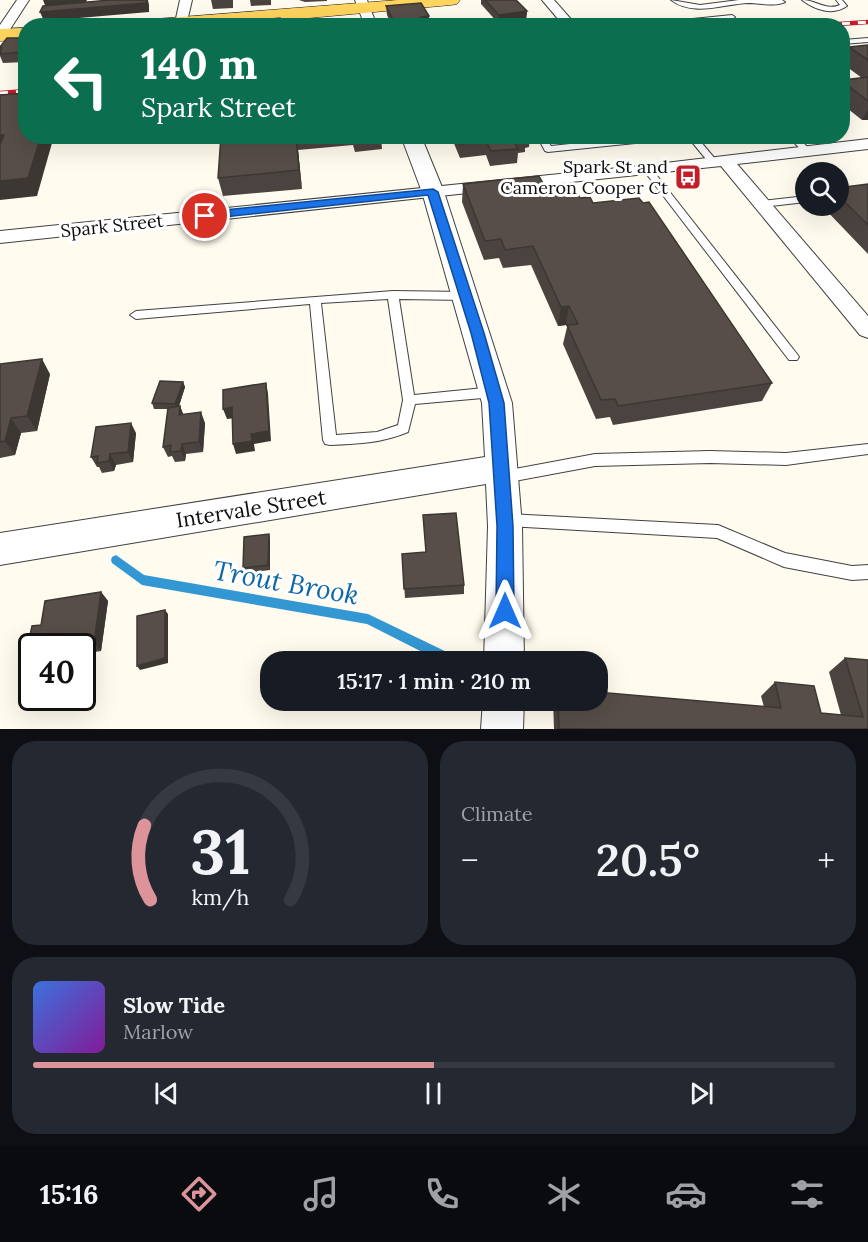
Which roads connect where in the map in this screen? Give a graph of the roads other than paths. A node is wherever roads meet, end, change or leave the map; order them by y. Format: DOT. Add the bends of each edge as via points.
graph roads {
  1 [pos="23,0"];
  2 [pos="186,0"];
  3 [pos="451,0"];
  4 [pos="548,0"];
  5 [pos="674,0"];
  6 [pos="779,0"];
  7 [pos="805,0"];
  8 [pos="839,0"];
  9 [pos="366,12"];
  10 [pos="732,17"];
  11 [pos="182,18"];
  12 [pos="274,18"];
  13 [pos="565,18"];
  14 [pos="720,18"];
  15 [pos="0,34"];
  16 [pos="18,34"];
  17 [pos="868,40"];
  18 [pos="850,41"];
  19 [pos="414,144"];
  20 [pos="545,144"];
  21 [pos="596,144"];
  22 [pos="700,144"];
  23 [pos="800,144"];
  24 [pos="868,144"];
  25 [pos="807,151"];
  26 [pos="719,161"];
  27 [pos="648,170"];
  28 [pos="433,192"];
  29 [pos="795,199"];
  30 [pos="761,204"];
  31 [pos="0,237"];
  32 [pos="393,295"];
  33 [pos="466,296"];
  34 [pos="315,300"];
  35 [pos="136,315"];
  36 [pos="868,330"];
  37 [pos="793,357"];
  38 [pos="494,392"];
  39 [pos="409,400"];
  40 [pos="868,449"];
  41 [pos="503,472"];
  42 [pos="505,520"];
  43 [pos="0,549"];
  44 [pos="868,573"];
  45 [pos="504,651"];
  46 [pos="503,711"];
  47 [pos="502,729"];
  1 -- 15 [label="street"];
  2 -- 11 [label="street"];
  3 -- 9 [label="main road"];
  4 -- 13 [label="street"];
  5 -- 6 [label="lane" via="690,6 782,2"];
  7 -- 8 [label="lane" via="830,9 844,6"];
  9 -- 12 [label="main road"];
  10 -- 14 [label="lane"];
  15 -- 16 [label="main road"];
  17 -- 18 [label="lane"];
  19 -- 28 [label="street"];
  20 -- 21 [label="lane" via="548,149"];
  22 -- 26 [label="lane"];
  23 -- 25 [label="lane"];
  24 -- 25 [label="street, Spark Street"];
  25 -- 26 [label="street, Spark Street"];
  26 -- 27 [label="street, Spark Street"];
  26 -- 30 [label="street"];
  27 -- 28 [label="street, Spark Street"];
  27 -- 37 [label="lane"];
  28 -- 31 [label="street, Spark Street"];
  28 -- 33 [label="street"];
  29 -- 30 [label="lane"];
  30 -- 36 [label="street"];
  32 -- 33 [label="lane"];
  32 -- 34 [label="lane"];
  32 -- 39 [label="lane"];
  33 -- 38 [label="street"];
  34 -- 35 [label="lane"];
  34 -- 39 [label="lane" via="330,440 374,438 396,432 403,428"];
  38 -- 39 [label="lane"];
  38 -- 41 [label="street"];
  40 -- 41 [label="lane" via="786,459 595,460"];
  41 -- 42 [label="street"];
  41 -- 43 [label="street, Intervale Street"];
  42 -- 44 [label="lane" via="718,532 784,560"];
  42 -- 45 [label="street"];
  46 -- 47 [label="street"];
}
